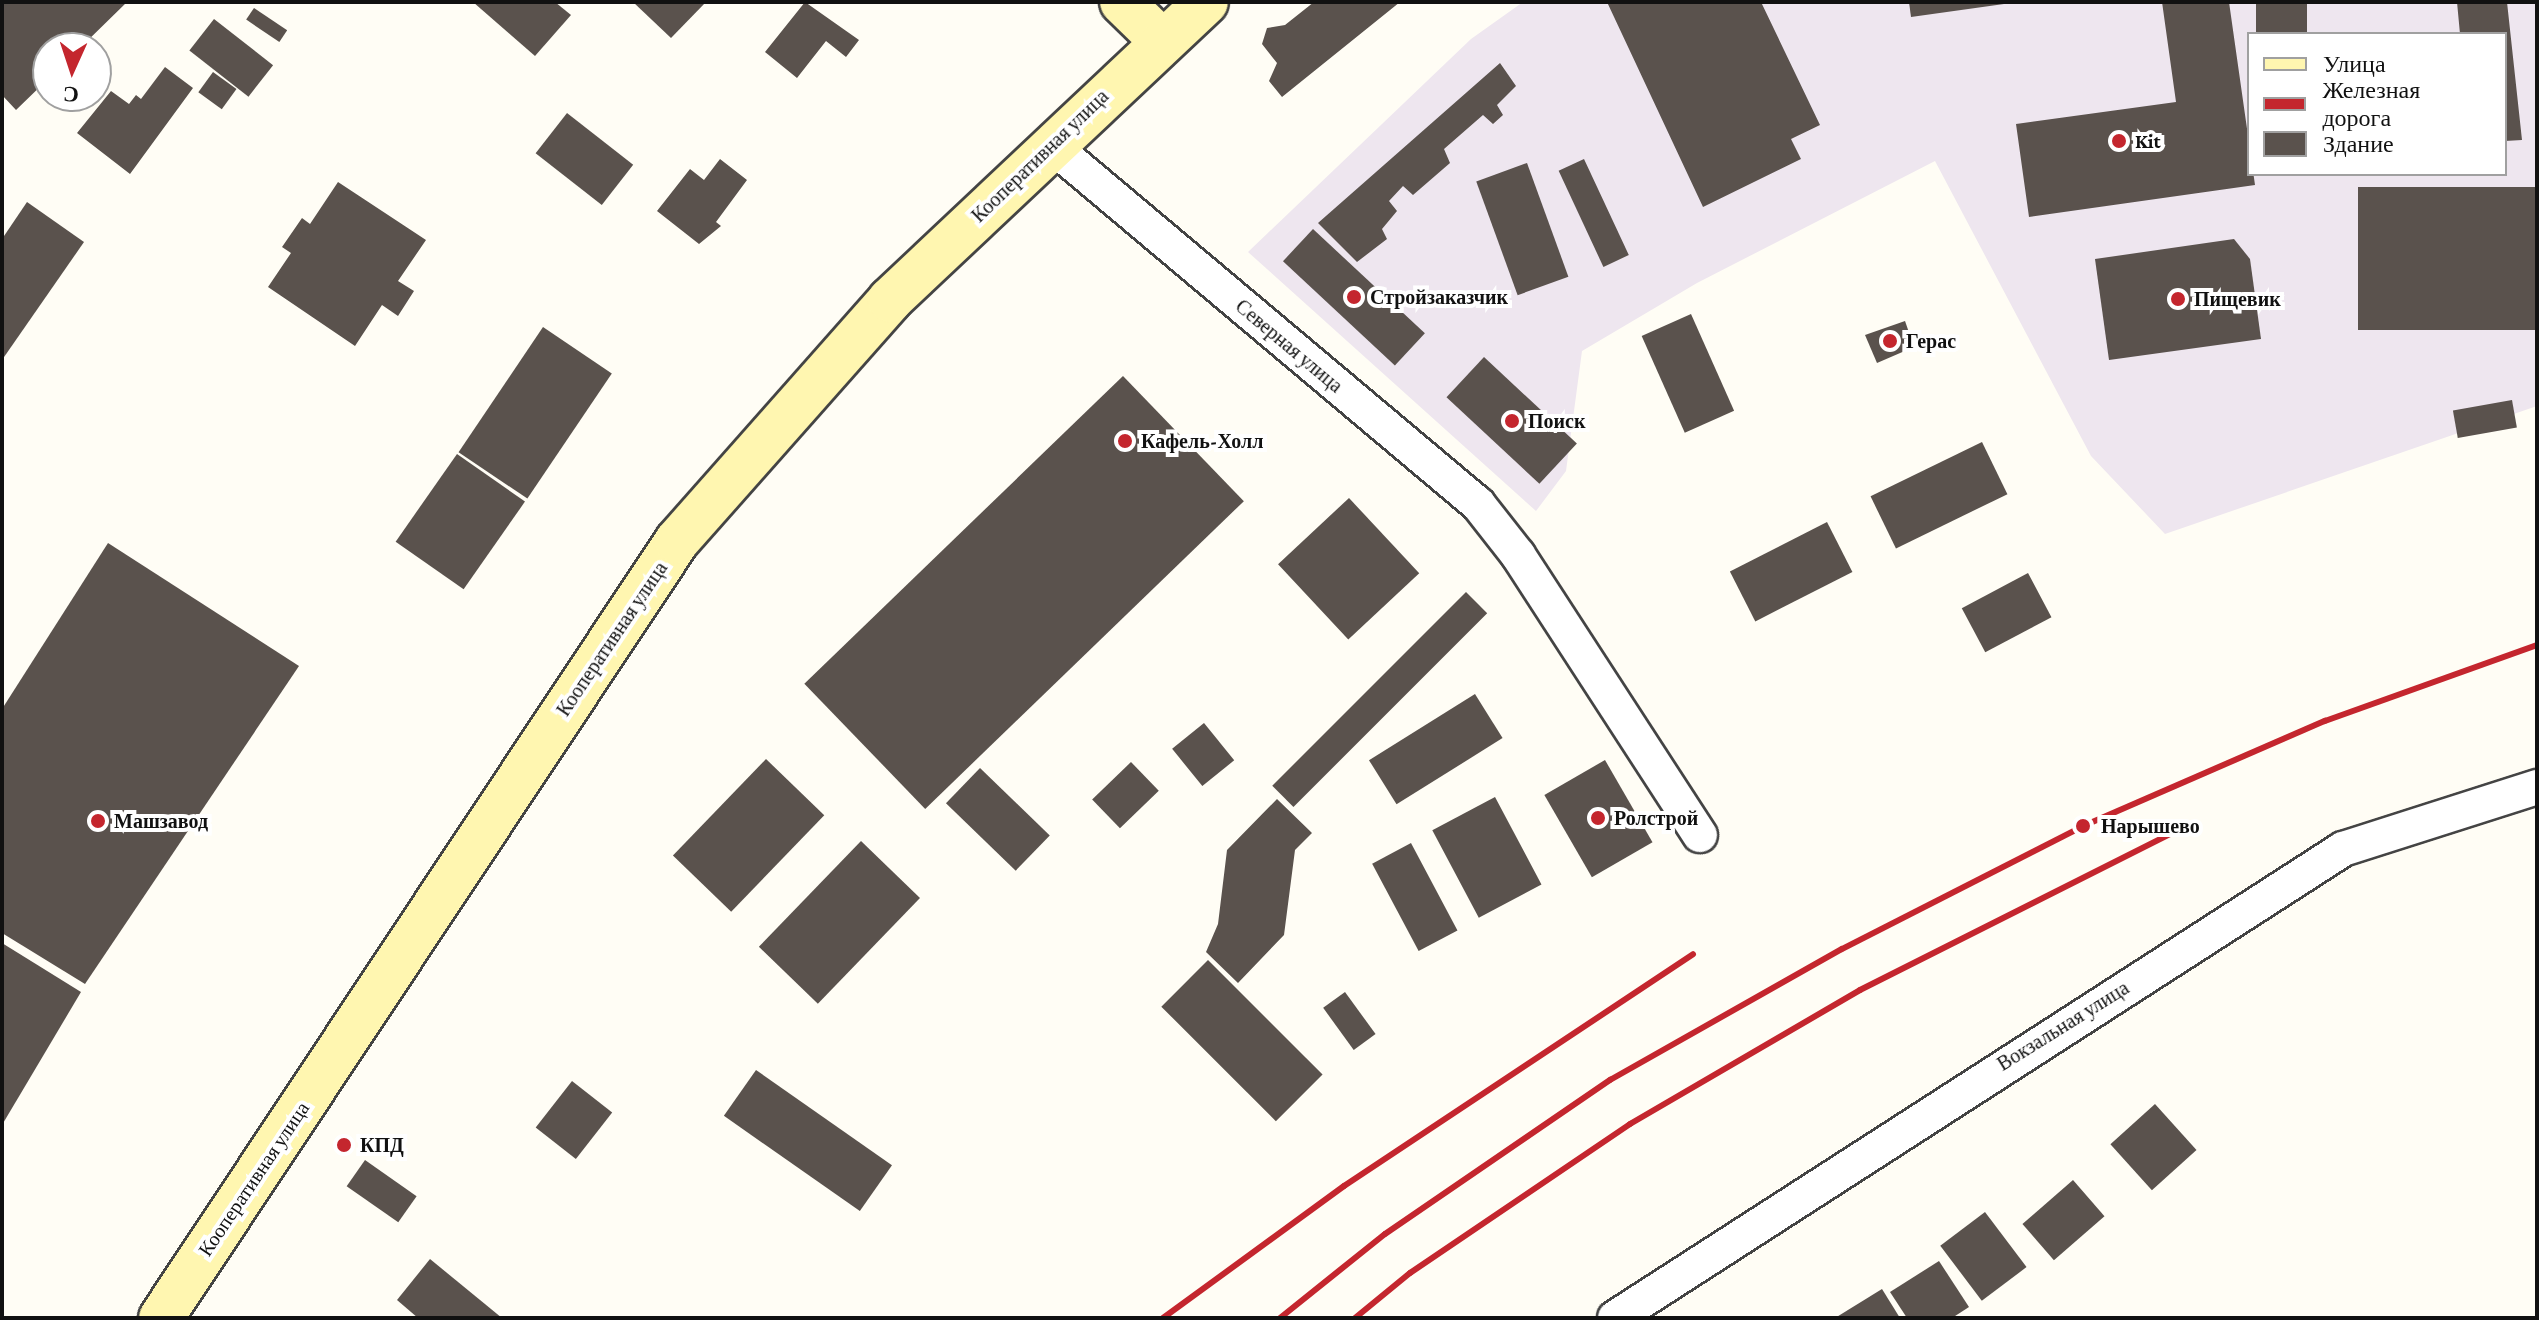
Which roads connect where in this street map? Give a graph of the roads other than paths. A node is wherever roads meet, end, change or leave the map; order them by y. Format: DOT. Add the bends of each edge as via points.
graph roads {
  1 [pos="1122,2"];
  2 [pos="1206,2"];
  3 [pos="1161,40"];
  4 [pos="1051,145"];
  5 [pos="2537,787"];
  6 [pos="1700,835"];
  7 [pos="161,1318"];
  8 [pos="1615,1318"];
  1 -- 3 [label="main road"];
  2 -- 3 [label="main road"];
  3 -- 4 [label="main road, Кооперативная улица"];
  4 -- 6 [label="street, Северная улица" via="1478,504 1518,555"];
  4 -- 7 [label="main road, Кооперативная улица" via="890,300 677,541"];
  5 -- 8 [label="street, Вокзальная улица" via="2343,849"];
}
